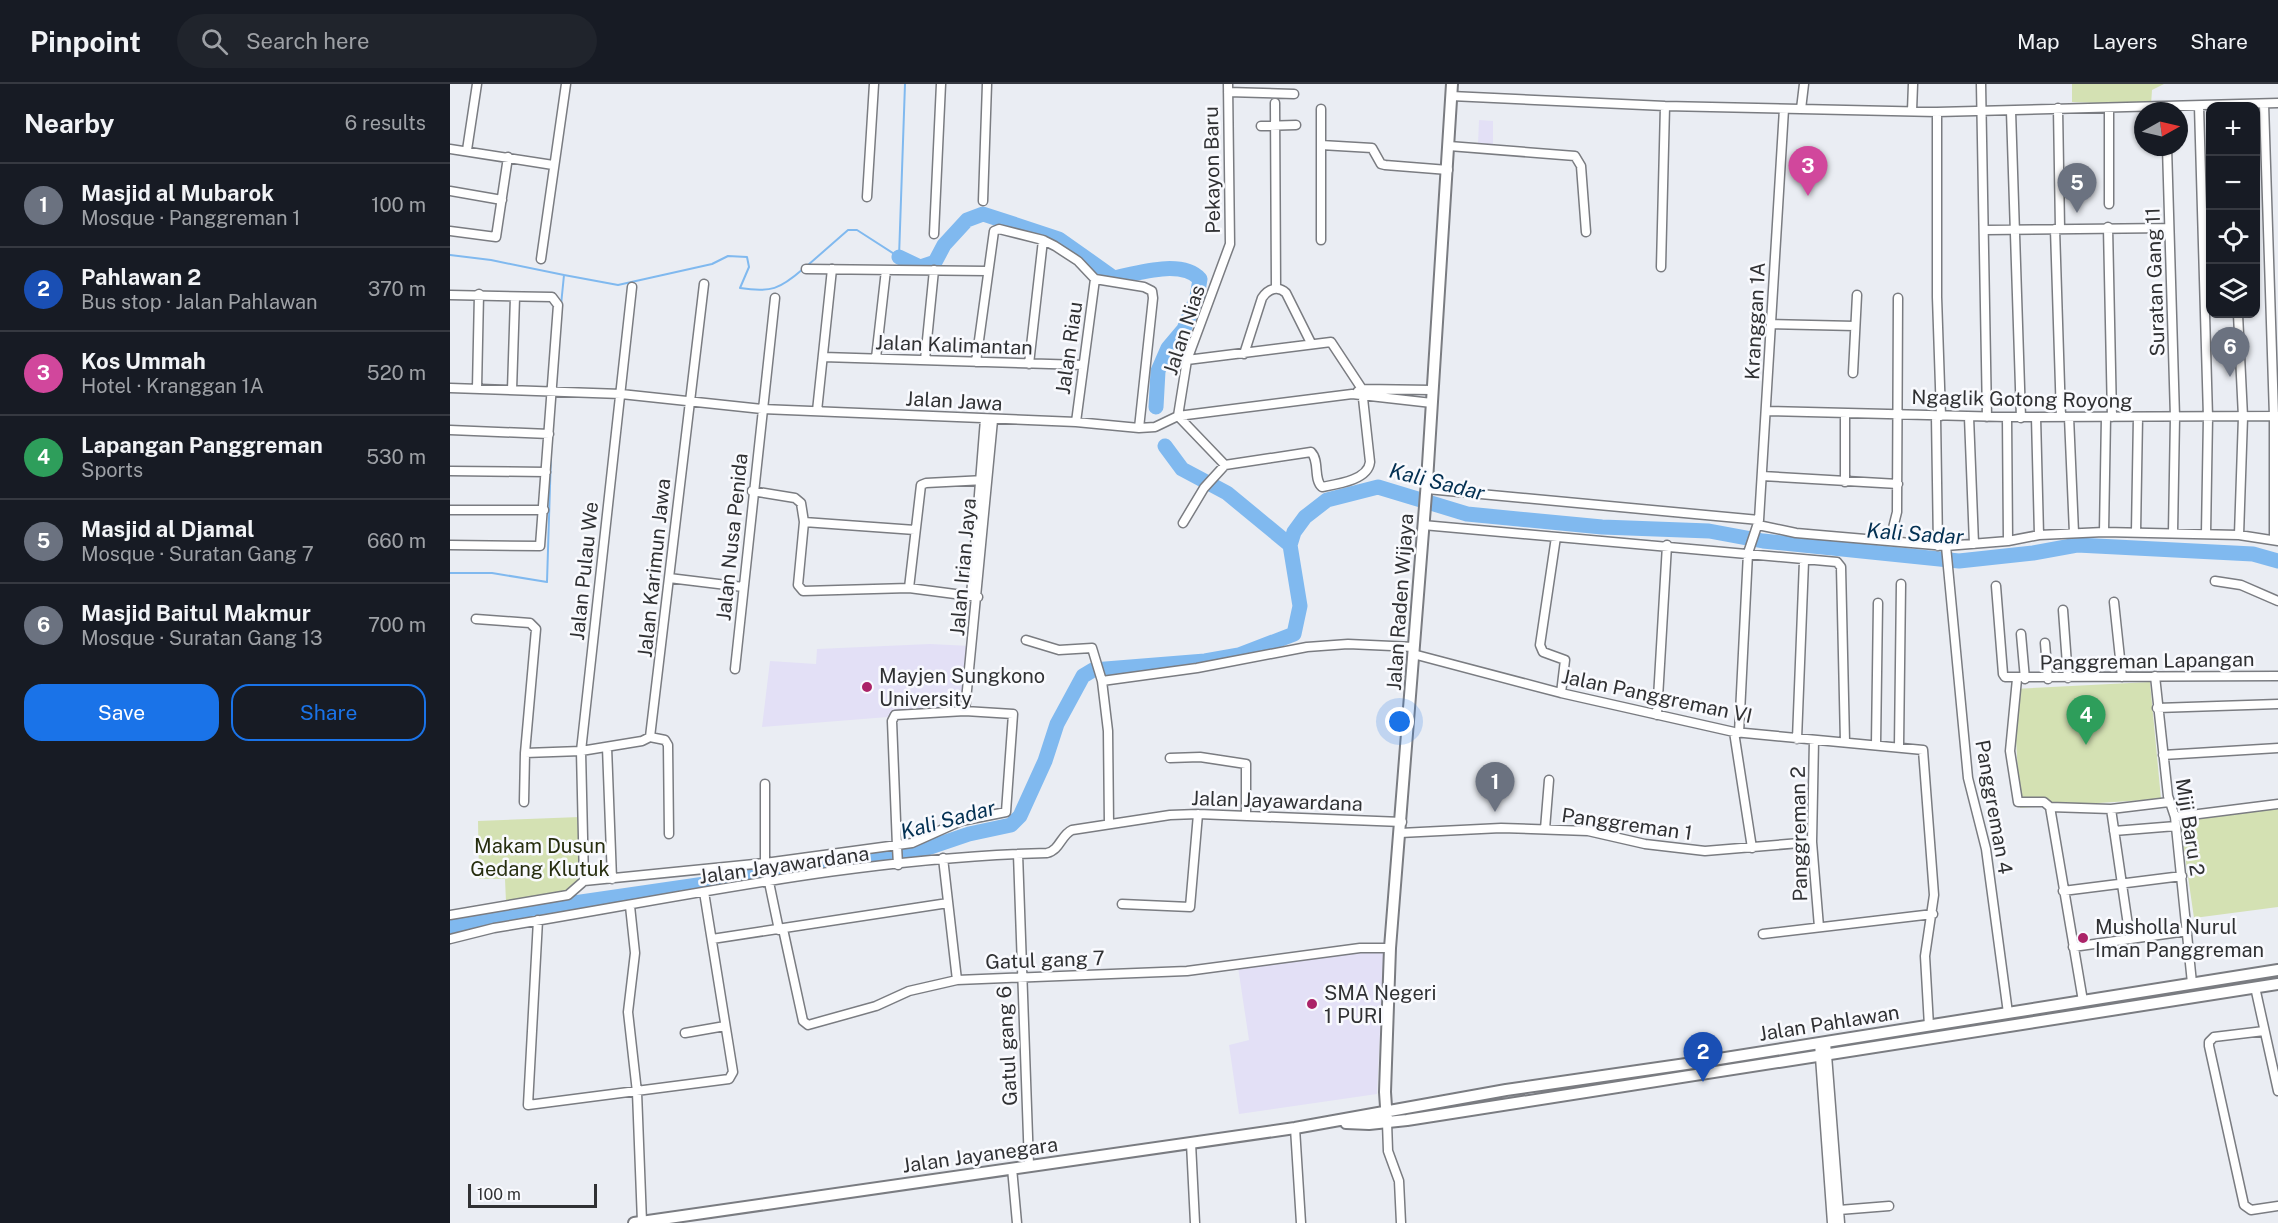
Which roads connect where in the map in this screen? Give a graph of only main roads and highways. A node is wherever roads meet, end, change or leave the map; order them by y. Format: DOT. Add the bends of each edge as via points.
graph roads {
  1 [pos="1452,84"];
  2 [pos="2278,970"];
  3 [pos="2278,984"];
  4 [pos="1987,1016"];
  5 [pos="1988,1029"];
  6 [pos="1700,1062"];
  7 [pos="1702,1074"];
  8 [pos="1386,1110"];
  9 [pos="1330,1122"];
  10 [pos="1387,1122"];
  11 [pos="638,1222"];
  1 -- 8 [label="main road, Jalan Raden Wijaya" via="1426,492 1390,948"];
  2 -- 4 [label="main road, Jalan Pahlawan"];
  3 -- 5 [label="main road, Jalan Pahlawan"];
  4 -- 5 [label="main road"];
  4 -- 6 [label="main road, Jalan Pahlawan"];
  5 -- 7 [label="main road, Jalan Pahlawan"];
  6 -- 7 [label="main road"];
  6 -- 8 [label="main road, Jalan Pahlawan"];
  7 -- 10 [label="main road, Jalan Pahlawan"];
  8 -- 9 [label="main road, Jalan Jayanegara"];
  8 -- 10 [label="main road, Jalan Raden Wijaya"];
  9 -- 10 [label="main road, Jalan Jayanegara"];
  9 -- 11 [label="main road, Jalan Jayanegara"];
}
